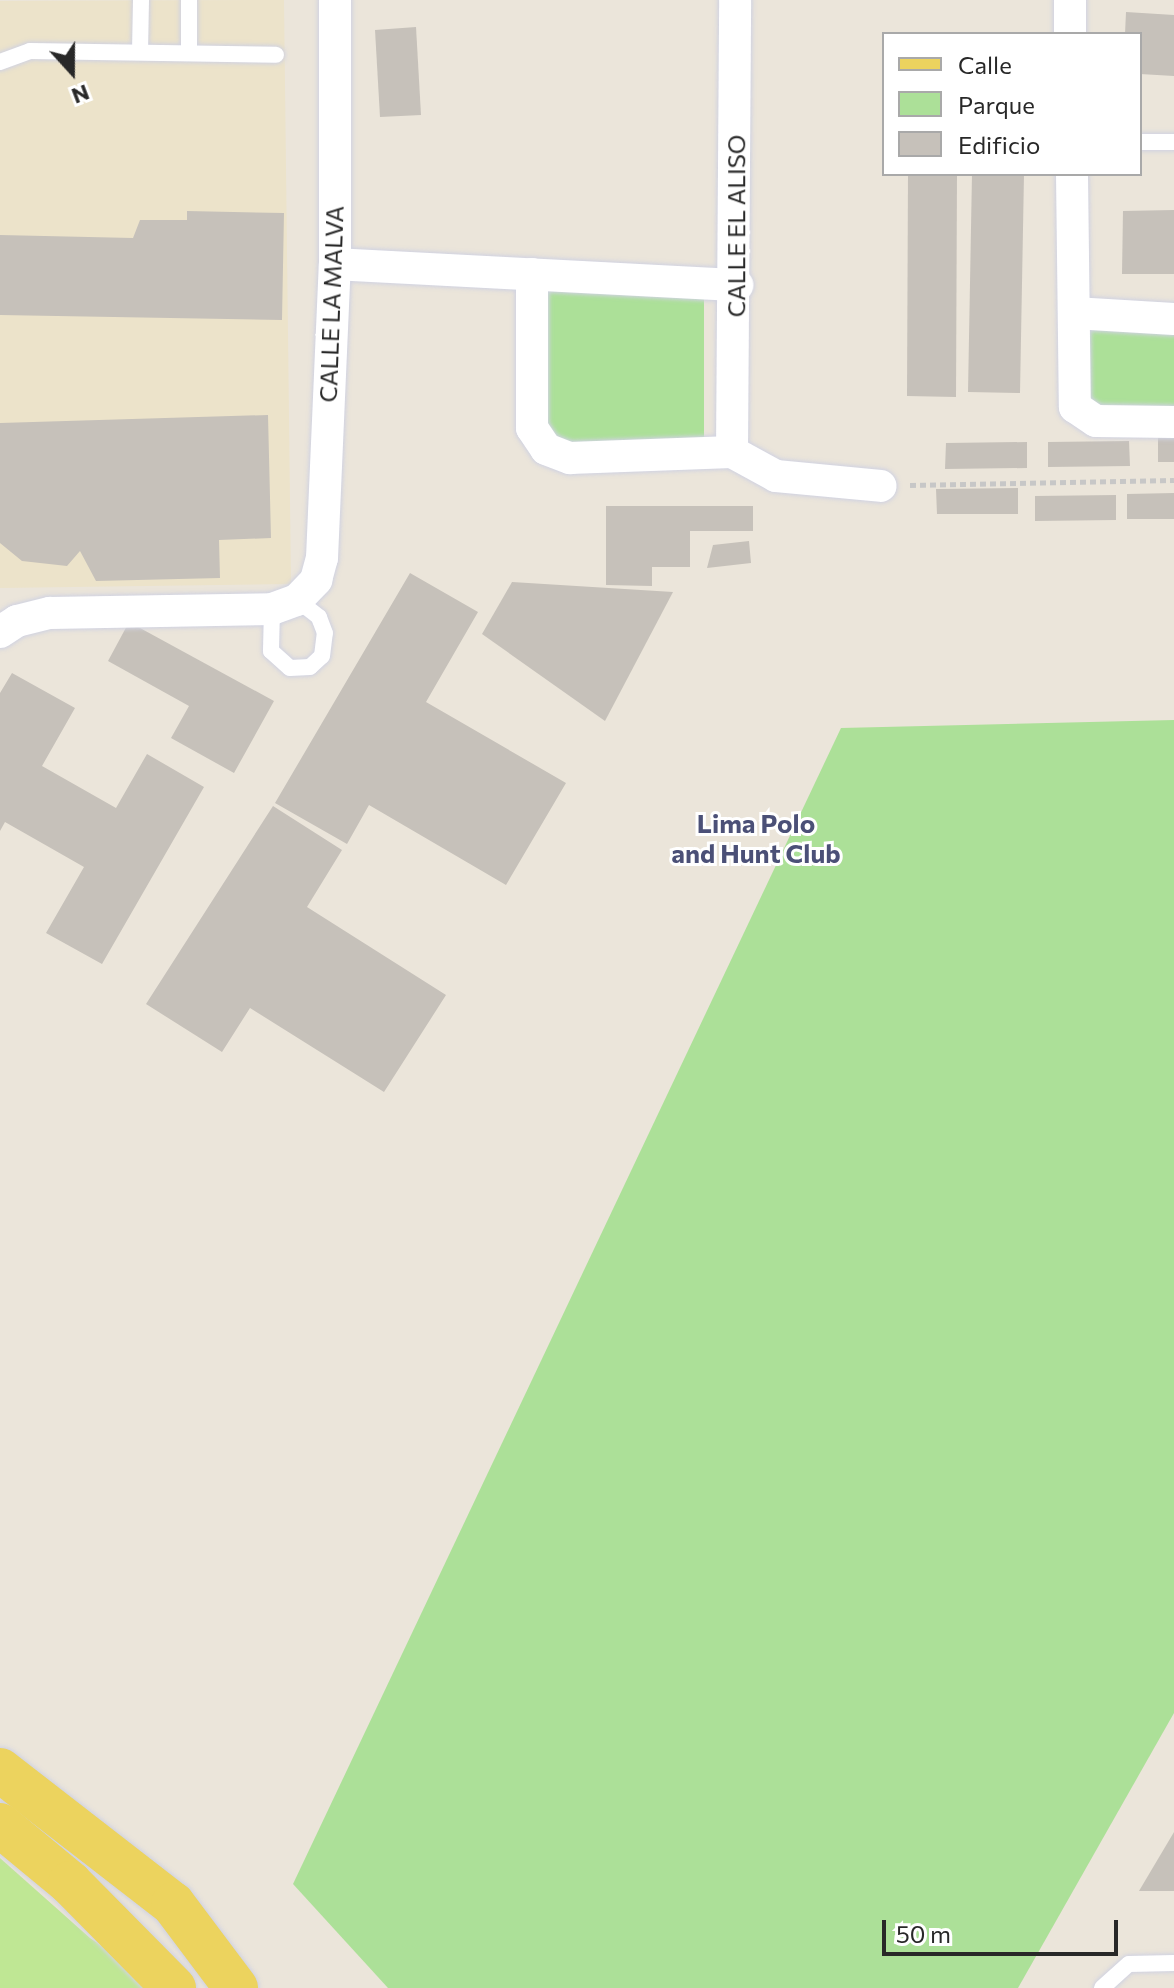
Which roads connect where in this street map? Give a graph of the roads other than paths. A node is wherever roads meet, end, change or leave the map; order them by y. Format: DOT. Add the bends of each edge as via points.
graph roads {
  1 [pos="141,0"];
  2 [pos="189,0"];
  3 [pos="335,0"];
  4 [pos="735,0"];
  5 [pos="1070,0"];
  6 [pos="1070,32"];
  7 [pos="140,52"];
  8 [pos="189,53"];
  9 [pos="276,55"];
  10 [pos="0,62"];
  11 [pos="1142,142"];
  12 [pos="1174,142"];
  13 [pos="1072,176"];
  14 [pos="335,264"];
  15 [pos="532,274"];
  16 [pos="737,285"];
  17 [pos="1074,313"];
  18 [pos="1174,319"];
  19 [pos="1174,422"];
  20 [pos="732,452"];
  21 [pos="881,486"];
  22 [pos="0,632"];
  23 [pos="3,1772"];
  24 [pos="0,1825"];
  25 [pos="1174,1963"];
  26 [pos="174,1988"];
  27 [pos="236,1988"];
  28 [pos="1102,1988"];
  1 -- 7 [label="lane"];
  2 -- 8 [label="lane"];
  3 -- 14 [label="street, CALLE LA MALVA"];
  4 -- 16 [label="street, CALLE EL ALISO"];
  5 -- 6 [label="street"];
  7 -- 8 [label="lane"];
  7 -- 10 [label="lane" via="30,51"];
  8 -- 9 [label="lane"];
  11 -- 12 [label="lane"];
  13 -- 17 [label="street"];
  14 -- 15 [label="street"];
  14 -- 22 [label="street, CALLE LA MALVA" via="322,558 316,580 284,604 50,613 17,621"];
  15 -- 16 [label="street"];
  15 -- 20 [label="street" via="532,428 546,449 570,458"];
  16 -- 20 [label="street, CALLE EL ALISO"];
  17 -- 18 [label="street"];
  17 -- 19 [label="street" via="1070,396 1083,417"];
  20 -- 21 [label="street" via="776,476"];
  23 -- 27 [label="main road" via="173,1904"];
  24 -- 26 [label="main road" via="70,1883"];
  25 -- 28 [label="lane" via="1129,1964"];
}
